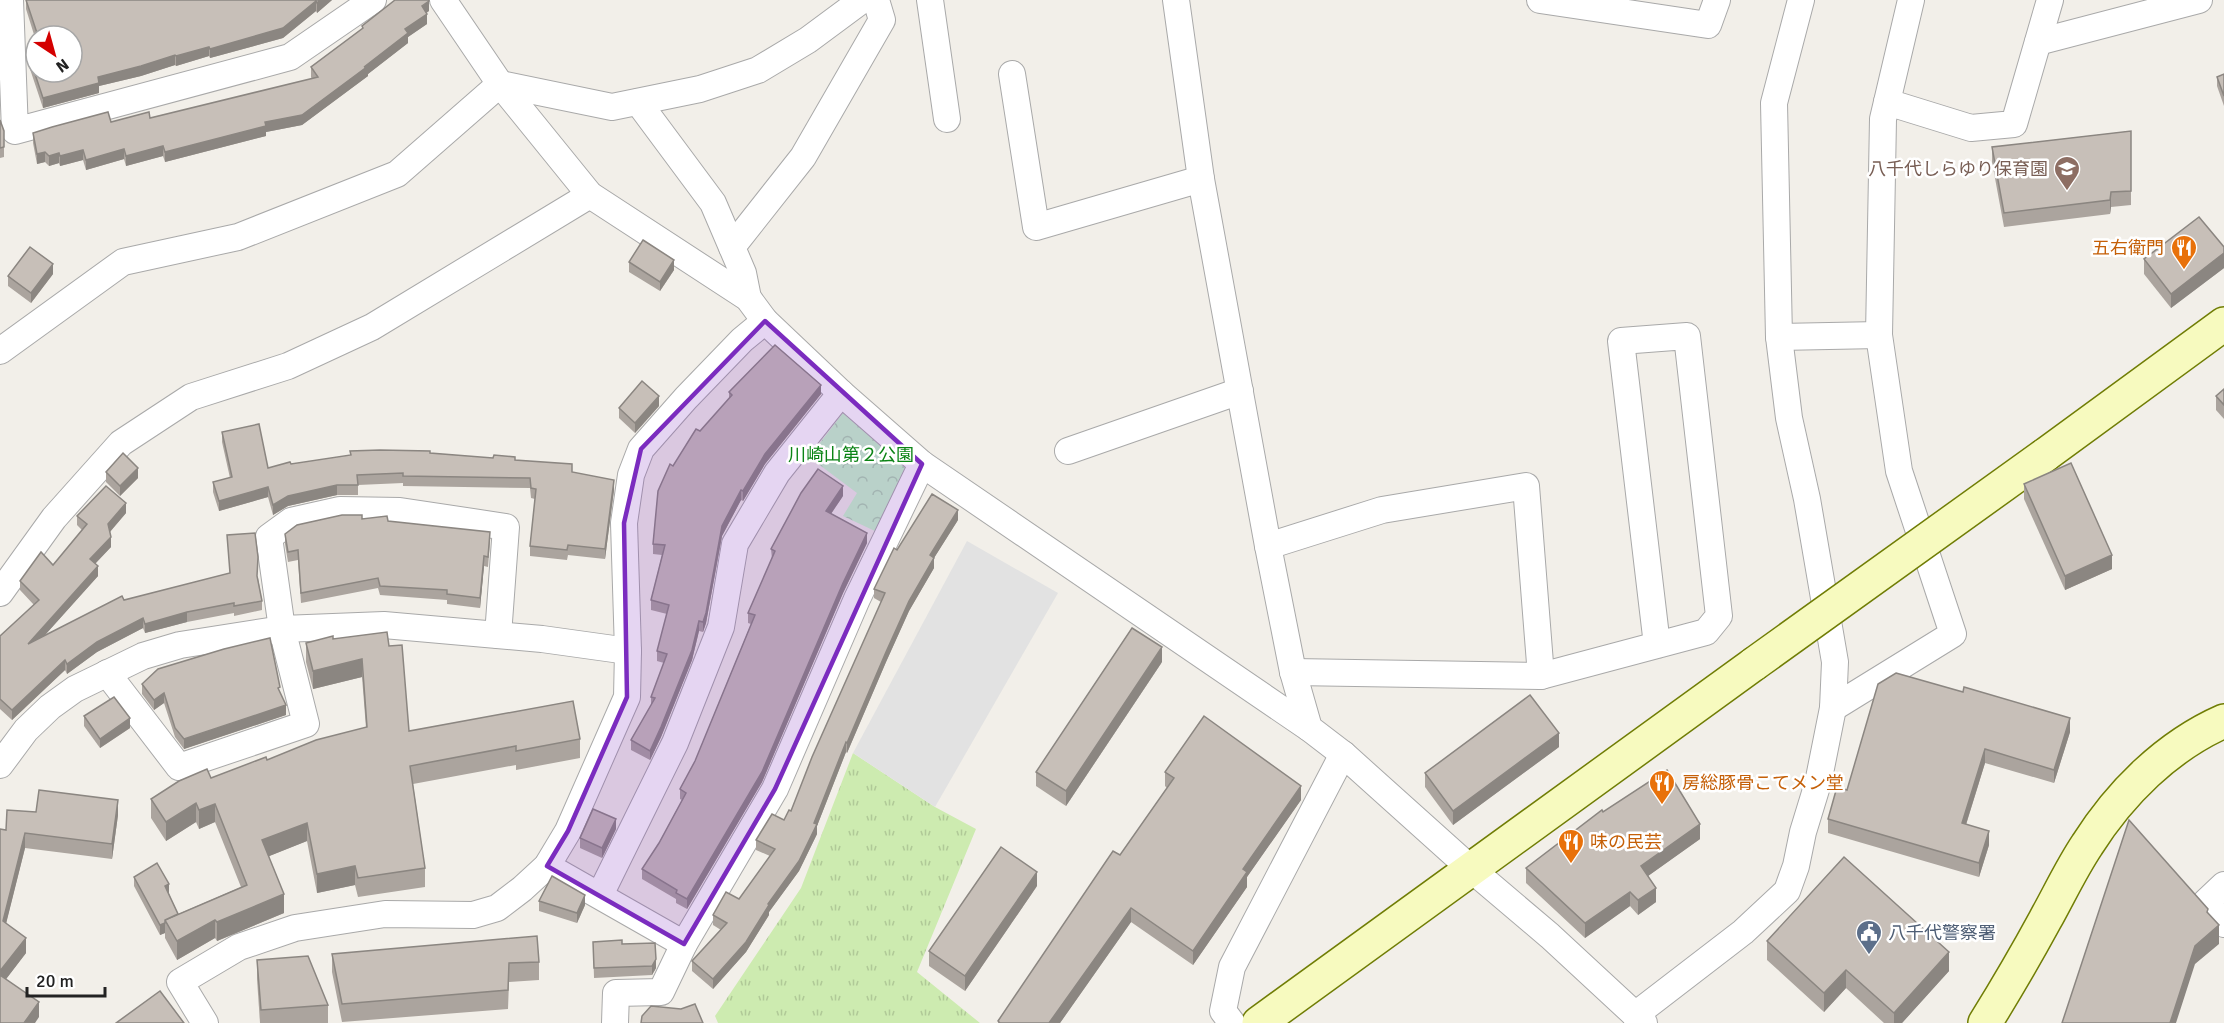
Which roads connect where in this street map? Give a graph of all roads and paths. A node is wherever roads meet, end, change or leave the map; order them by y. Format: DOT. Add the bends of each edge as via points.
graph roads {
  1 [pos="10,0"];
  2 [pos="373,0"];
  3 [pos="443,0"];
  4 [pos="862,0"];
  5 [pos="876,0"];
  6 [pos="930,0"];
  7 [pos="1176,0"];
  8 [pos="1540,0"];
  9 [pos="1717,0"];
  10 [pos="1801,0"];
  11 [pos="1911,0"];
  12 [pos="2050,0"];
  13 [pos="2199,0"];
  14 [pos="2038,42"];
  15 [pos="1012,74"];
  16 [pos="500,84"];
  17 [pos="638,102"];
  18 [pos="1887,102"];
  19 [pos="946,119"];
  20 [pos="1202,179"];
  21 [pos="590,195"];
  22 [pos="732,248"];
  23 [pos="748,298"];
  24 [pos="765,321"];
  25 [pos="2224,324"];
  26 [pos="1879,335"];
  27 [pos="1779,337"];
  28 [pos="0,351"];
  29 [pos="1240,391"];
  30 [pos="841,393"];
  31 [pos="1068,451"];
  32 [pos="922,464"];
  33 [pos="1268,546"];
  34 [pos="0,593"];
  35 [pos="282,629"];
  36 [pos="498,635"];
  37 [pos="1657,645"];
  38 [pos="628,651"];
  39 [pos="1293,672"];
  40 [pos="107,673"];
  41 [pos="1540,676"];
  42 [pos="1833,708"];
  43 [pos="2224,722"];
  44 [pos="1309,728"];
  45 [pos="1343,754"];
  46 [pos="0,765"];
  47 [pos="547,866"];
  48 [pos="1471,869"];
  49 [pos="2224,885"];
  50 [pos="600,895"];
  51 [pos="2224,924"];
  52 [pos="684,944"];
  53 [pos="1640,1019"];
  54 [pos="205,1023"];
  55 [pos="615,1023"];
  56 [pos="1232,1023"];
  57 [pos="1259,1023"];
  58 [pos="1986,1023"];
  1 -- 2 [label="street" via="15,131 290,57"];
  3 -- 16 [label="street"];
  4 -- 17 [label="street" via="808,40 758,70 700,89"];
  5 -- 22 [label="street" via="882,20 803,157"];
  6 -- 19 [label="street"];
  7 -- 20 [label="street"];
  8 -- 9 [label="street" via="1708,24"];
  10 -- 27 [label="street" via="1773,103"];
  11 -- 18 [label="street"];
  12 -- 14 [label="street"];
  13 -- 14 [label="street"];
  14 -- 18 [label="street" via="2014,124 1971,128"];
  15 -- 20 [label="street" via="1036,227"];
  16 -- 17 [label="street" via="612,107"];
  16 -- 21 [label="street"];
  16 -- 28 [label="street" via="397,174 238,237 123,262"];
  17 -- 22 [label="street" via="713,203"];
  18 -- 26 [label="street" via="1883,119"];
  20 -- 29 [label="street"];
  21 -- 23 [label="street"];
  21 -- 34 [label="street" via="372,327 288,366 191,398 121,443 54,518"];
  22 -- 23 [label="street"];
  23 -- 24 [label="street"];
  24 -- 30 [label="street"];
  24 -- 38 [label="street" via="742,340 641,448 631,475 624,524"];
  25 -- 48 [label="street, bridge"];
  26 -- 27 [label="street"];
  26 -- 42 [label="street" via="1899,471 1953,634"];
  27 -- 42 [label="street" via="1789,418 1835,662"];
  29 -- 31 [label="street"];
  29 -- 33 [label="street"];
  30 -- 32 [label="street"];
  30 -- 50 [label="street" via="777,473 735,544 721,627 675,743"];
  32 -- 44 [label="street"];
  32 -- 52 [label="street" via="857,599 775,789"];
  33 -- 39 [label="street"];
  33 -- 41 [label="street" via="1382,510 1526,486"];
  35 -- 36 [label="street" via="384,625"];
  35 -- 36 [label="street" via="269,537 291,521 340,510 400,511 506,527"];
  35 -- 40 [label="street" via="180,645"];
  35 -- 40 [label="street" via="306,724 179,767"];
  36 -- 38 [label="street"];
  37 -- 37 [label="street" via="1706,632 1719,616 1688,336 1622,341"];
  37 -- 41 [label="street"];
  38 -- 47 [label="street" via="627,697 568,831"];
  39 -- 41 [label="street"];
  39 -- 44 [label="street"];
  40 -- 46 [label="street" via="50,707 26,730"];
  42 -- 53 [label="street" via="1818,783 1787,891"];
  43 -- 58 [label="street" via="2169,755 2113,807 2086,845"];
  44 -- 45 [label="street"];
  45 -- 48 [label="street"];
  45 -- 56 [label="street" via="1232,967 1223,1011"];
  47 -- 50 [label="street"];
  47 -- 54 [label="street" via="496,908 473,915 385,914 339,920 295,927 239,947 180,982"];
  48 -- 53 [label="street"];
  48 -- 57 [label="street"];
  49 -- 51 [label="street" via="2206,902"];
  50 -- 52 [label="street"];
  52 -- 55 [label="street" via="661,992 616,993"];
}
